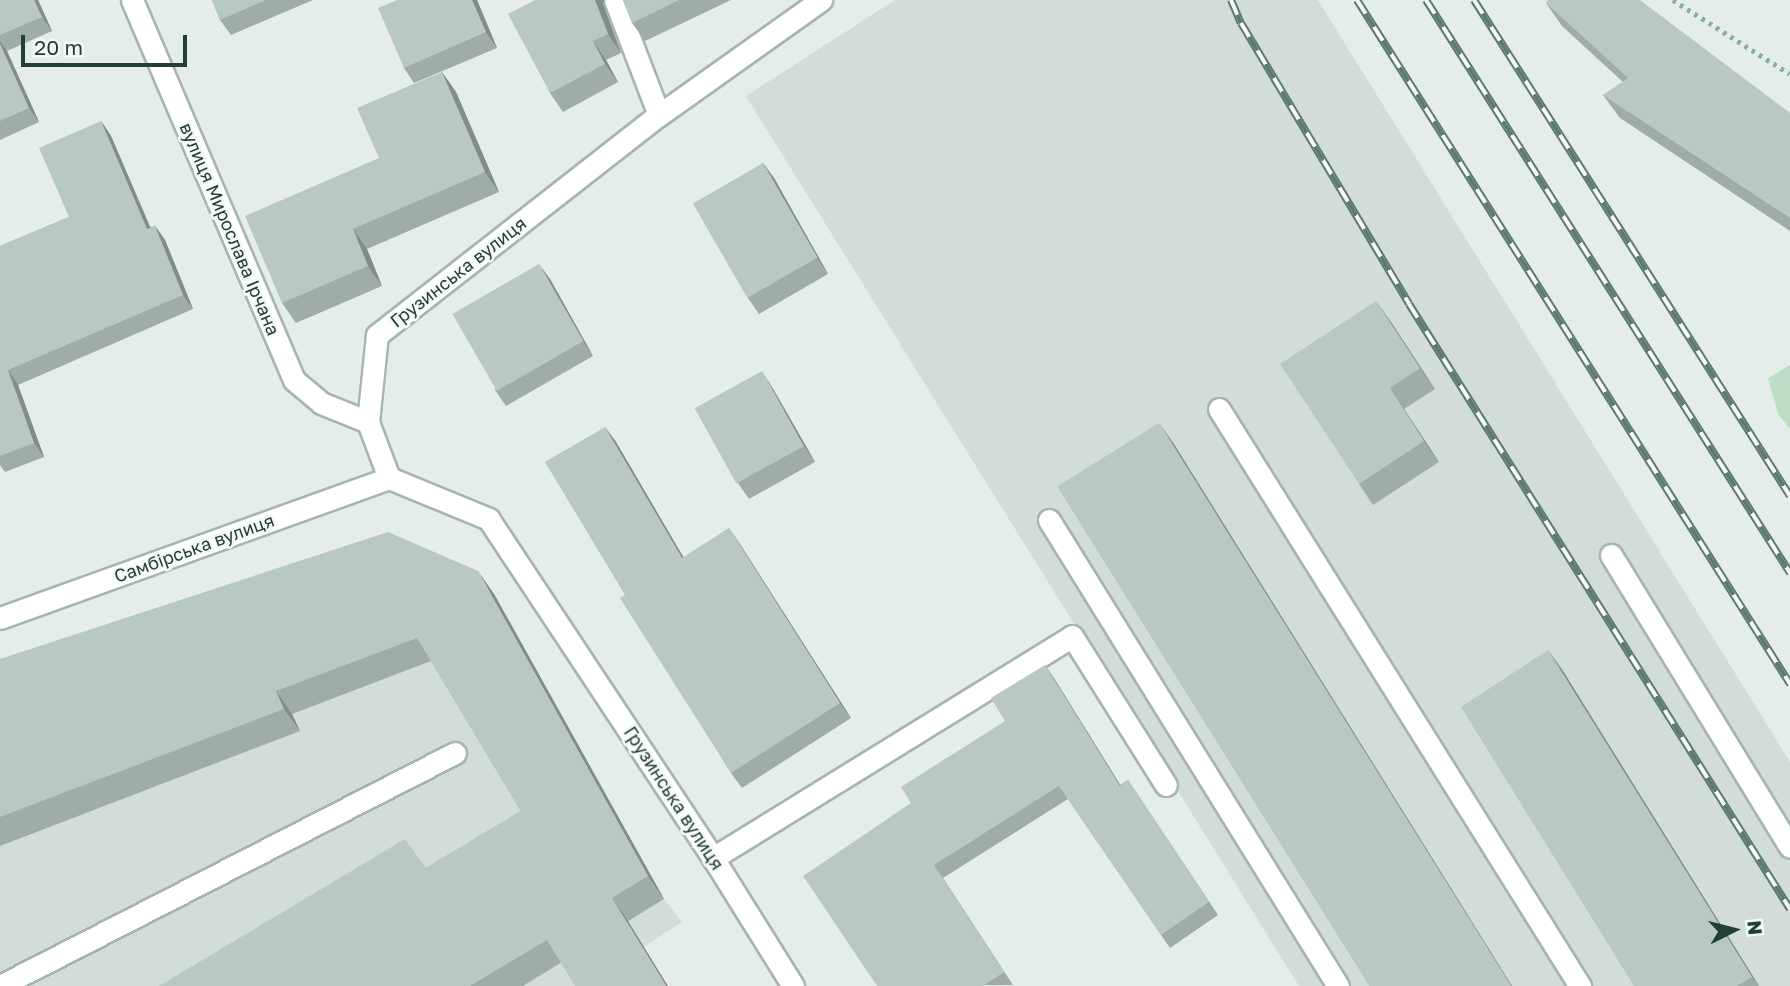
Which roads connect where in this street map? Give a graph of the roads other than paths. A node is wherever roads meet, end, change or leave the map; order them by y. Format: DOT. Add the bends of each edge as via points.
graph roads {
  1 [pos="132,0"];
  2 [pos="615,0"];
  3 [pos="821,0"];
  4 [pos="659,115"];
  5 [pos="1219,410"];
  6 [pos="368,422"];
  7 [pos="389,478"];
  8 [pos="1049,520"];
  9 [pos="1611,555"];
  10 [pos="0,618"];
  11 [pos="455,753"];
  12 [pos="1166,785"];
  13 [pos="1790,847"];
  14 [pos="713,858"];
  15 [pos="0,986"];
  16 [pos="793,986"];
  17 [pos="1338,986"];
  18 [pos="1580,986"];
  1 -- 6 [label="street, вулиця Мирослава Ірчана" via="294,380 321,403"];
  2 -- 4 [label="street"];
  3 -- 4 [label="street, Грузинська вулиця"];
  4 -- 6 [label="street, Грузинська вулиця" via="377,335"];
  5 -- 18 [label="street"];
  6 -- 7 [label="street, Грузинська вулиця"];
  7 -- 10 [label="street, Самбірська вулиця"];
  7 -- 14 [label="street, Грузинська вулиця" via="489,519"];
  8 -- 17 [label="street"];
  9 -- 13 [label="street"];
  11 -- 15 [label="street"];
  12 -- 14 [label="street" via="1072,636"];
  14 -- 16 [label="street, Грузинська вулиця"];
}
